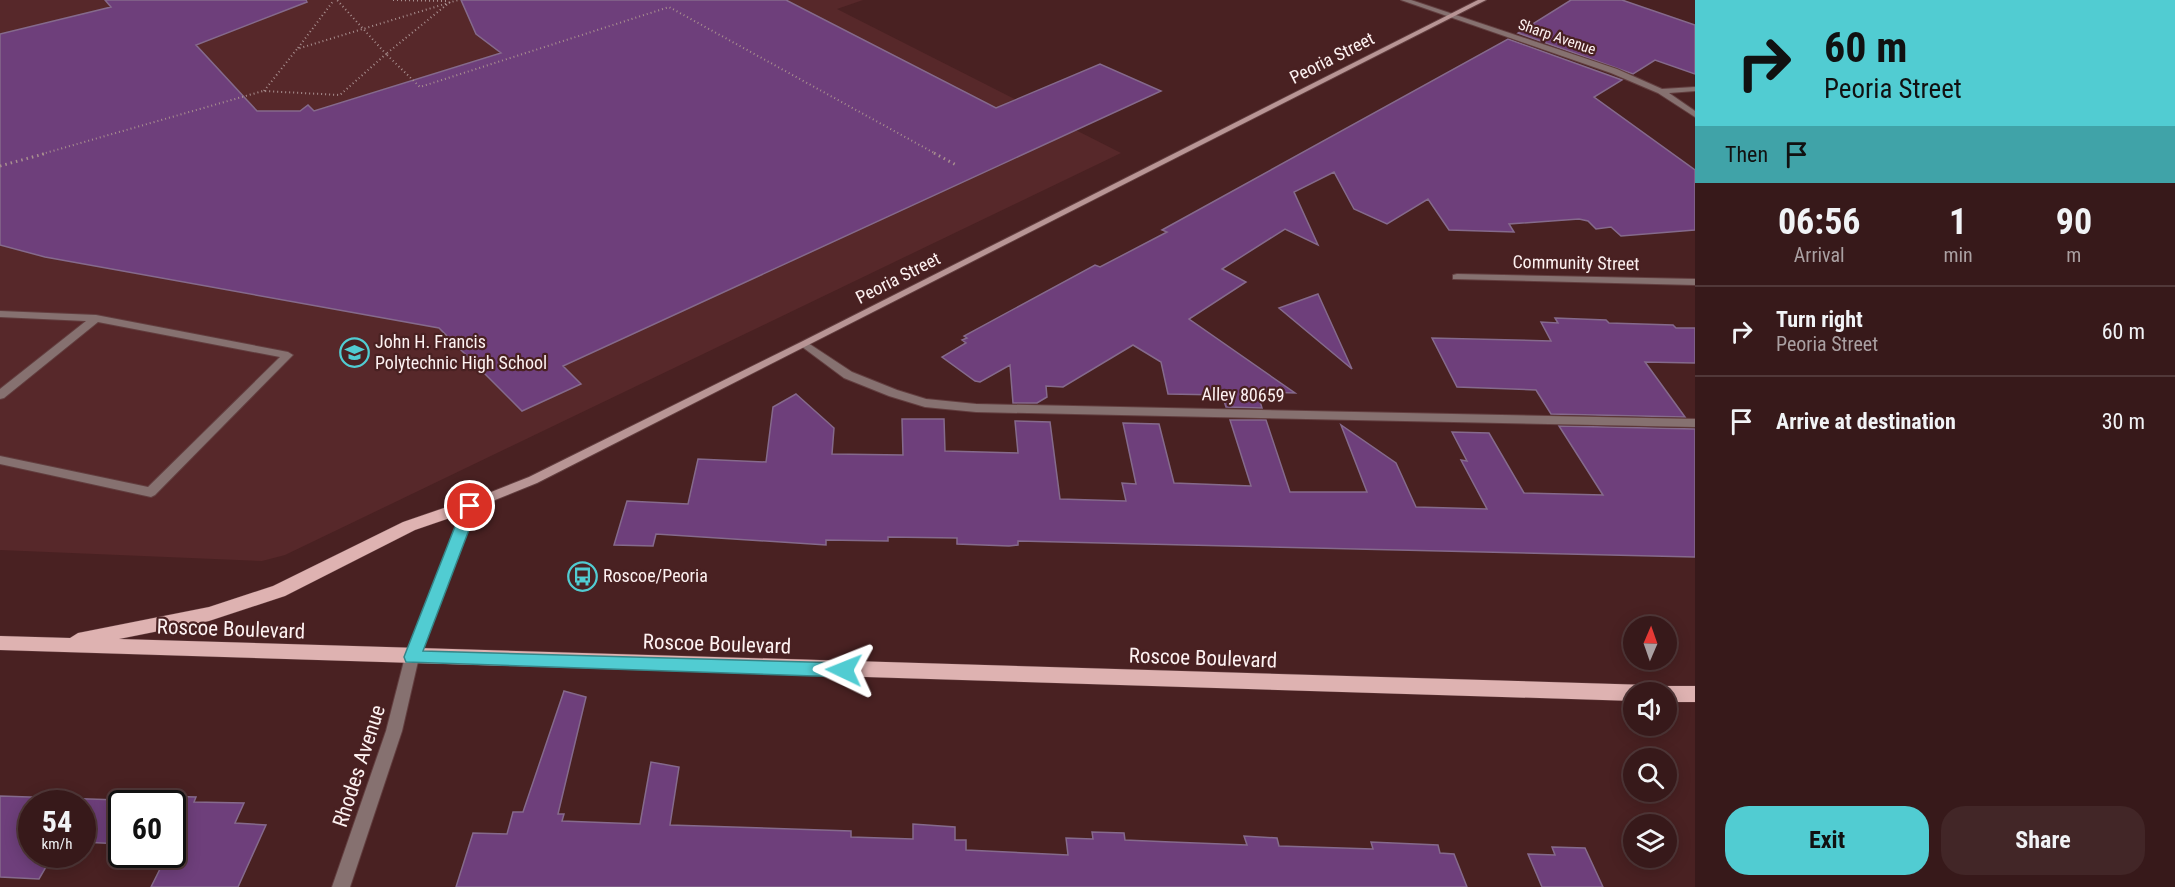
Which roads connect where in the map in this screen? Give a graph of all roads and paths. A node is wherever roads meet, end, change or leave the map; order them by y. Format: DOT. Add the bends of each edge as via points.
graph roads {
  1 [pos="335,0"];
  2 [pos="393,0"];
  3 [pos="458,0"];
  4 [pos="1404,0"];
  5 [pos="1483,0"];
  6 [pos="450,2"];
  7 [pos="1451,16"];
  8 [pos="364,29"];
  9 [pos="297,49"];
  10 [pos="387,54"];
  11 [pos="1695,89"];
  12 [pos="263,91"];
  13 [pos="1661,91"];
  14 [pos="1695,115"];
  15 [pos="0,166"];
  16 [pos="958,166"];
  17 [pos="1457,277"];
  18 [pos="1695,282"];
  19 [pos="0,314"];
  20 [pos="96,318"];
  21 [pos="805,344"];
  22 [pos="0,394"];
  23 [pos="1695,423"];
  24 [pos="0,460"];
  25 [pos="470,506"];
  26 [pos="0,644"];
  27 [pos="52,645"];
  28 [pos="412,657"];
  29 [pos="1623,692"];
  30 [pos="1677,693"];
  31 [pos="1695,694"];
  32 [pos="341,887"];
  1 -- 8 [label="path"];
  1 -- 9 [label="path"];
  2 -- 6 [label="path"];
  3 -- 6 [label="path"];
  4 -- 7 [label="street, Sharp Avenue"];
  5 -- 7 [label="street, Peoria Street"];
  6 -- 8 [label="path"];
  6 -- 10 [label="path"];
  7 -- 13 [label="street, Sharp Avenue" via="1614,71"];
  7 -- 21 [label="street, Peoria Street"];
  8 -- 9 [label="path"];
  8 -- 10 [label="path"];
  9 -- 12 [label="path"];
  10 -- 12 [label="path" via="340,95"];
  10 -- 16 [label="path" via="420,87 669,7"];
  11 -- 13 [label="street"];
  12 -- 15 [label="path"];
  13 -- 14 [label="street, Sharp Avenue"];
  17 -- 18 [label="street, Community Street"];
  19 -- 20 [label="street"];
  20 -- 22 [label="street"];
  20 -- 24 [label="street" via="288,355 151,492"];
  21 -- 23 [label="street, Alley 80659" via="849,375 925,404"];
  21 -- 25 [label="street, Peoria Street" via="533,480"];
  25 -- 27 [label="main road" via="409,526 279,591 209,614"];
  25 -- 28 [label="street"];
  26 -- 27 [label="main road, Roscoe Boulevard"];
  27 -- 28 [label="main road, Roscoe Boulevard"];
  28 -- 29 [label="main road, Roscoe Boulevard"];
  28 -- 32 [label="street, Rhodes Avenue" via="394,732"];
  30 -- 31 [label="main road"];
}
